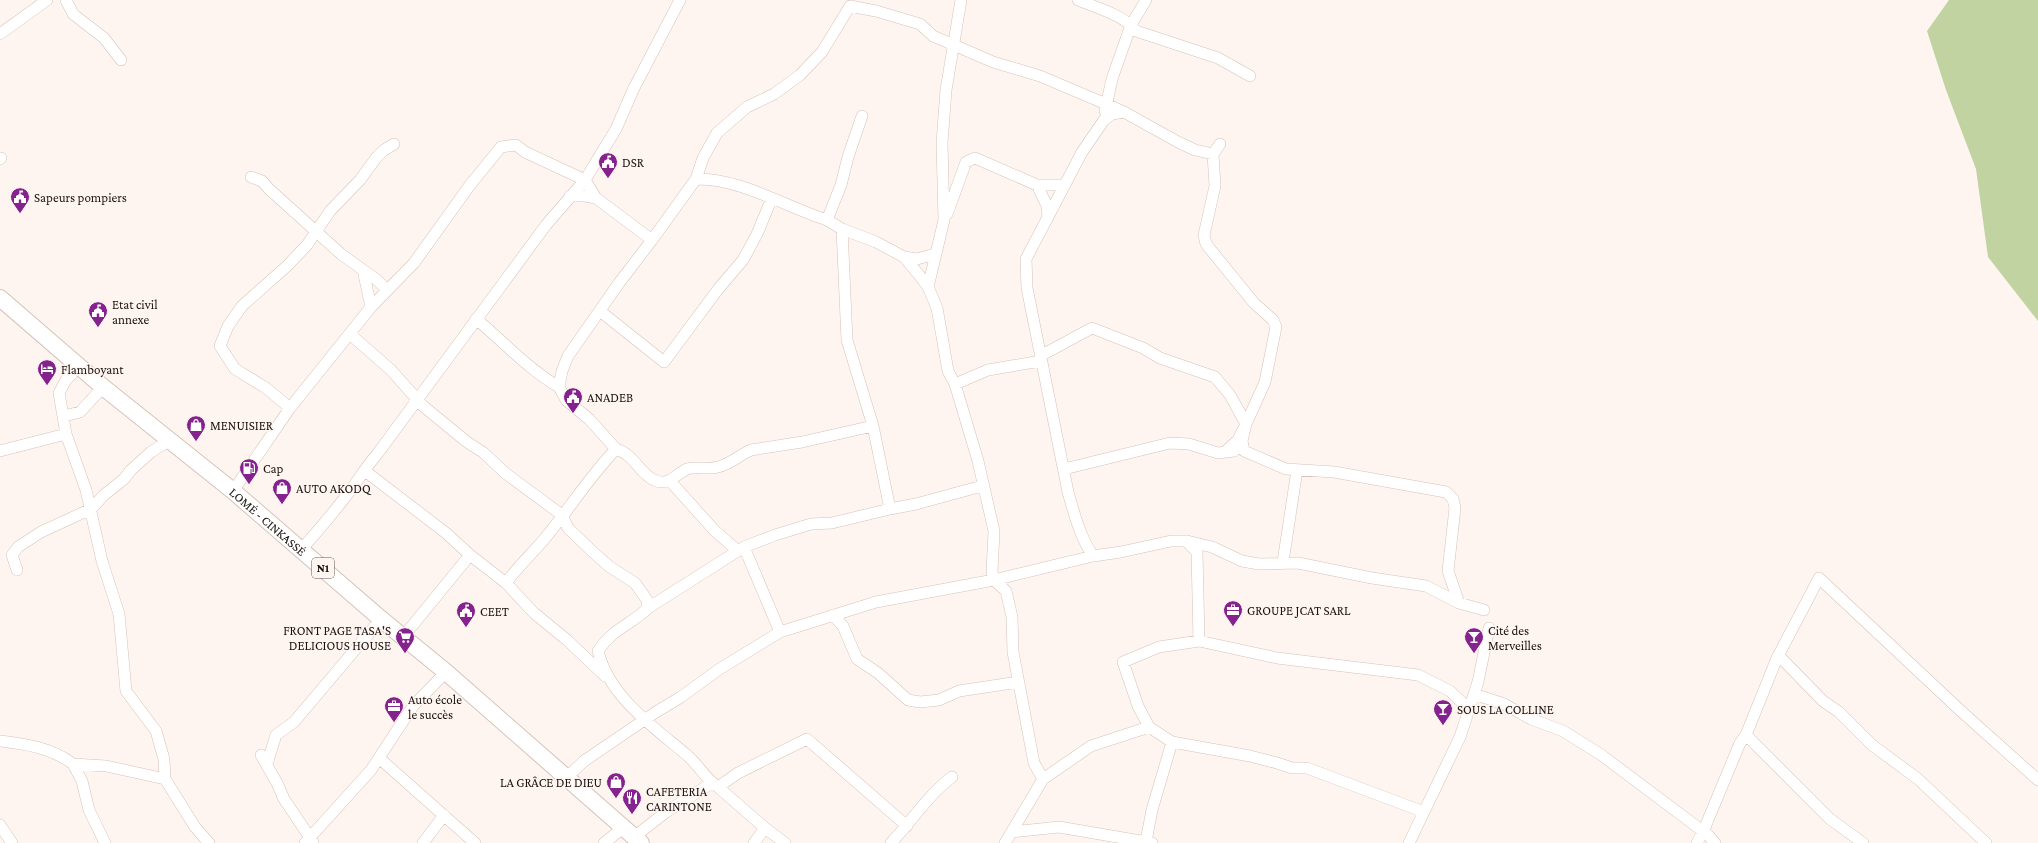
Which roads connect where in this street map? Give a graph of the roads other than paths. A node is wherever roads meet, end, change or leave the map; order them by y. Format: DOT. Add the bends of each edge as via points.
graph roads {
  1 [pos="47,0"];
  2 [pos="66,0"];
  3 [pos="680,0"];
  4 [pos="961,0"];
  5 [pos="1078,0"];
  6 [pos="1146,0"];
  7 [pos="1131,25"];
  8 [pos="0,34"];
  9 [pos="954,44"];
  10 [pos="121,60"];
  11 [pos="1250,76"];
  12 [pos="1106,104"];
  13 [pos="1124,112"];
  14 [pos="862,116"];
  15 [pos="1104,120"];
  16 [pos="394,144"];
  17 [pos="1220,144"];
  18 [pos="1213,154"];
  19 [pos="251,177"];
  20 [pos="696,179"];
  21 [pos="585,180"];
  22 [pos="1038,185"];
  23 [pos="1064,185"];
  24 [pos="570,196"];
  25 [pos="596,198"];
  26 [pos="772,198"];
  27 [pos="1048,219"];
  28 [pos="828,220"];
  29 [pos="944,220"];
  30 [pos="842,229"];
  31 [pos="316,231"];
  32 [pos="652,240"];
  33 [pos="935,254"];
  34 [pos="904,257"];
  35 [pos="363,270"];
  36 [pos="928,287"];
  37 [pos="388,290"];
  38 [pos="0,298"];
  39 [pos="371,307"];
  40 [pos="600,311"];
  41 [pos="476,319"];
  42 [pos="351,335"];
  43 [pos="1041,358"];
  44 [pos="79,366"];
  45 [pos="955,384"];
  46 [pos="103,387"];
  47 [pos="559,387"];
  48 [pos="417,401"];
  49 [pos="290,408"];
  50 [pos="64,416"];
  51 [pos="1246,424"];
  52 [pos="873,426"];
  53 [pos="66,434"];
  54 [pos="170,440"];
  55 [pos="616,449"];
  56 [pos="0,451"];
  57 [pos="1226,451"];
  58 [pos="1244,451"];
  59 [pos="1064,469"];
  60 [pos="1297,470"];
  61 [pos="365,472"];
  62 [pos="670,481"];
  63 [pos="982,486"];
  64 [pos="233,491"];
  65 [pos="92,509"];
  66 [pos="890,509"];
  67 [pos="562,515"];
  68 [pos="1186,541"];
  69 [pos="741,549"];
  70 [pos="301,550"];
  71 [pos="470,555"];
  72 [pos="1094,556"];
  73 [pos="1283,562"];
  74 [pos="17,570"];
  75 [pos="994,580"];
  76 [pos="506,583"];
  77 [pos="1459,603"];
  78 [pos="648,608"];
  79 [pos="1484,610"];
  80 [pos="834,615"];
  81 [pos="381,619"];
  82 [pos="1489,628"];
  83 [pos="780,632"];
  84 [pos="404,638"];
  85 [pos="1198,641"];
  86 [pos="1777,658"];
  87 [pos="446,672"];
  88 [pos="607,678"];
  89 [pos="1019,682"];
  90 [pos="1474,694"];
  91 [pos="1470,710"];
  92 [pos="645,720"];
  93 [pos="1148,727"];
  94 [pos="1746,735"];
  95 [pos="0,741"];
  96 [pos="1172,742"];
  97 [pos="379,758"];
  98 [pos="73,764"];
  99 [pos="952,777"];
  100 [pos="566,778"];
  101 [pos="1043,779"];
  102 [pos="165,780"];
  103 [pos="2038,780"];
  104 [pos="715,785"];
  105 [pos="1424,812"];
  106 [pos="444,815"];
  107 [pos="0,826"];
  108 [pos="907,826"];
  109 [pos="766,828"];
  110 [pos="1012,832"];
  111 [pos="1703,832"];
  112 [pos="633,836"];
  113 [pos="309,841"];
  114 [pos="1149,842"];
  115 [pos="12,843"];
  116 [pos="105,843"];
  117 [pos="209,843"];
  118 [pos="422,843"];
  119 [pos="475,843"];
  120 [pos="604,843"];
  121 [pos="754,843"];
  122 [pos="784,843"];
  123 [pos="891,843"];
  124 [pos="1005,843"];
  125 [pos="1409,843"];
  126 [pos="1697,843"];
  127 [pos="1715,843"];
  128 [pos="1863,843"];
  129 [pos="1986,843"];
  1 -- 8 [label="street"];
  2 -- 10 [label="street" via="73,14 104,38"];
  3 -- 21 [label="street" via="634,88 616,129"];
  4 -- 9 [label="street"];
  5 -- 7 [label="street"];
  6 -- 7 [label="street"];
  7 -- 11 [label="street" via="1136,31 1218,58"];
  7 -- 12 [label="street" via="1112,78"];
  9 -- 12 [label="street" via="993,62 1040,76"];
  9 -- 20 [label="street" via="934,36 920,24 850,6 822,52 800,75 774,94 747,107 718,133 703,158"];
  9 -- 29 [label="street" via="946,90 942,143"];
  12 -- 13 [label="street"];
  12 -- 15 [label="street"];
  13 -- 15 [label="street" via="1112,114"];
  13 -- 18 [label="street" via="1178,142"];
  14 -- 28 [label="street" via="848,157 842,185"];
  15 -- 23 [label="street"];
  16 -- 31 [label="street" via="376,158"];
  17 -- 18 [label="street"];
  18 -- 51 [label="street" via="1215,186 1204,235 1206,244 1254,303 1273,320 1276,327 1265,382"];
  19 -- 31 [label="street" via="262,180"];
  20 -- 26 [label="street" via="709,179"];
  20 -- 32 [label="street"];
  21 -- 24 [label="street"];
  21 -- 25 [label="street"];
  21 -- 37 [label="street" via="525,152 516,145 501,147 414,263"];
  22 -- 23 [label="street"];
  22 -- 27 [label="street" via="1047,206"];
  22 -- 29 [label="street" via="975,158 966,162"];
  23 -- 27 [label="street"];
  24 -- 25 [label="street"];
  24 -- 41 [label="street"];
  25 -- 32 [label="street"];
  26 -- 28 [label="street"];
  26 -- 40 [label="street" via="743,260 664,362"];
  27 -- 43 [label="street" via="1026,259 1027,288"];
  28 -- 30 [label="street"];
  29 -- 33 [label="street"];
  30 -- 34 [label="street" via="876,242"];
  30 -- 52 [label="street" via="848,340"];
  31 -- 35 [label="street"];
  31 -- 49 [label="street" via="307,245 287,266 242,306 228,326 220,346 235,369 266,388"];
  32 -- 40 [label="street"];
  33 -- 34 [label="street" via="917,259"];
  33 -- 36 [label="street"];
  34 -- 36 [label="street"];
  35 -- 37 [label="street"];
  35 -- 39 [label="street"];
  36 -- 45 [label="street" via="938,308 948,371"];
  37 -- 39 [label="street"];
  38 -- 44 [label="highway, LOMÉ - CINKASSÉ / N1"];
  39 -- 42 [label="street"];
  40 -- 47 [label="street" via="568,356"];
  41 -- 47 [label="street" via="505,346"];
  41 -- 48 [label="street"];
  42 -- 48 [label="street" via="391,370"];
  42 -- 49 [label="street"];
  43 -- 45 [label="street" via="988,370"];
  43 -- 51 [label="street" via="1092,328 1143,348 1160,358 1215,377 1230,395"];
  43 -- 59 [label="street"];
  44 -- 46 [label="highway, LOMÉ - CINKASSÉ / N1"];
  44 -- 50 [label="street" via="66,380 59,393"];
  45 -- 63 [label="street" via="978,461"];
  46 -- 50 [label="street" via="80,412"];
  46 -- 54 [label="highway, LOMÉ - CINKASSÉ / N1"];
  47 -- 55 [label="street" via="566,400 589,419"];
  48 -- 61 [label="street" via="368,464"];
  48 -- 67 [label="street" via="484,453 504,472"];
  49 -- 64 [label="street"];
  50 -- 53 [label="street"];
  51 -- 57 [label="street" via="1238,440"];
  51 -- 58 [label="street" via="1242,441"];
  52 -- 62 [label="street" via="751,450 734,462 717,468 688,468"];
  52 -- 66 [label="street"];
  53 -- 56 [label="street"];
  53 -- 65 [label="street"];
  54 -- 64 [label="highway, LOMÉ - CINKASSÉ / N1"];
  54 -- 65 [label="street" via="151,452"];
  55 -- 62 [label="street" via="633,459 649,478"];
  55 -- 67 [label="street"];
  57 -- 58 [label="street"];
  57 -- 59 [label="street" via="1218,454 1189,444 1170,443"];
  58 -- 60 [label="street" via="1286,469"];
  59 -- 72 [label="street" via="1077,522"];
  60 -- 73 [label="street"];
  60 -- 77 [label="street" via="1334,472 1446,492 1454,499 1455,508 1448,572"];
  61 -- 70 [label="street"];
  61 -- 71 [label="street" via="446,533"];
  62 -- 69 [label="street" via="715,532"];
  63 -- 66 [label="street"];
  63 -- 75 [label="street" via="994,531"];
  64 -- 70 [label="highway, LOMÉ - CINKASSÉ / N1"];
  65 -- 74 [label="street" via="41,532 18,547 12,555"];
  65 -- 102 [label="street" via="102,562 119,614 126,691 156,731 164,759"];
  66 -- 69 [label="street" via="832,523 810,524"];
  67 -- 76 [label="street"];
  67 -- 78 [label="street" via="568,528 610,567 635,583 647,600"];
  68 -- 72 [label="street" via="1171,541"];
  68 -- 73 [label="street" via="1212,547 1242,561 1259,564"];
  68 -- 85 [label="street" via="1197,552"];
  69 -- 78 [label="street"];
  69 -- 83 [label="street"];
  70 -- 81 [label="highway, LOMÉ - CINKASSÉ / N1"];
  71 -- 76 [label="street"];
  71 -- 84 [label="street"];
  72 -- 75 [label="street"];
  73 -- 77 [label="street" via="1426,586"];
  75 -- 80 [label="street" via="876,602"];
  75 -- 89 [label="street" via="1006,591 1012,617 1013,652"];
  76 -- 88 [label="street" via="534,613"];
  77 -- 79 [label="street"];
  78 -- 88 [label="street" via="612,633 598,651"];
  80 -- 83 [label="street"];
  80 -- 89 [label="street" via="843,626 857,659 908,700 939,700 959,691"];
  81 -- 84 [label="highway, LOMÉ - CINKASSÉ / N1"];
  81 -- 113 [label="street" via="294,722 276,735 264,759"];
  82 -- 90 [label="street"];
  83 -- 92 [label="street" via="718,670"];
  84 -- 87 [label="highway, LOMÉ - CINKASSÉ / N1"];
  85 -- 91 [label="street" via="1277,658 1418,675 1450,691"];
  85 -- 93 [label="street" via="1159,647 1123,662"];
  86 -- 94 [label="street"];
  86 -- 103 [label="street" via="1819,578"];
  86 -- 129 [label="street" via="1783,660 1823,701 1839,712 1872,745 1918,779"];
  87 -- 97 [label="street" via="413,706"];
  87 -- 100 [label="highway, LOMÉ - CINKASSÉ / N1"];
  88 -- 92 [label="street"];
  89 -- 101 [label="street" via="1034,763"];
  90 -- 91 [label="street"];
  90 -- 111 [label="street" via="1504,704 1568,735 1600,754"];
  91 -- 105 [label="street"];
  92 -- 100 [label="street" via="584,761"];
  92 -- 104 [label="street" via="689,758"];
  93 -- 96 [label="street"];
  93 -- 101 [label="street" via="1091,746"];
  94 -- 111 [label="street" via="1740,743"];
  94 -- 128 [label="street" via="1830,819"];
  95 -- 98 [label="street" via="34,746 63,756"];
  96 -- 105 [label="street" via="1250,756 1292,768 1307,768"];
  96 -- 114 [label="street" via="1152,810"];
  97 -- 106 [label="street"];
  97 -- 113 [label="street"];
  98 -- 102 [label="street" via="106,766"];
  98 -- 116 [label="street" via="82,781 89,810"];
  99 -- 108 [label="street" via="936,789"];
  100 -- 112 [label="highway, LOMÉ - CINKASSÉ / N1"];
  101 -- 110 [label="street"];
  102 -- 117 [label="street" via="195,827"];
  104 -- 108 [label="street" via="807,739"];
  104 -- 109 [label="street"];
  104 -- 112 [label="street" via="666,812"];
  105 -- 125 [label="street"];
  106 -- 118 [label="street"];
  106 -- 119 [label="street"];
  107 -- 115 [label="street"];
  108 -- 123 [label="street"];
  109 -- 121 [label="street"];
  109 -- 122 [label="street"];
  110 -- 114 [label="street" via="1059,827"];
  110 -- 124 [label="street"];
  111 -- 126 [label="street"];
  111 -- 127 [label="street"];
  112 -- 120 [label="street"];
}
